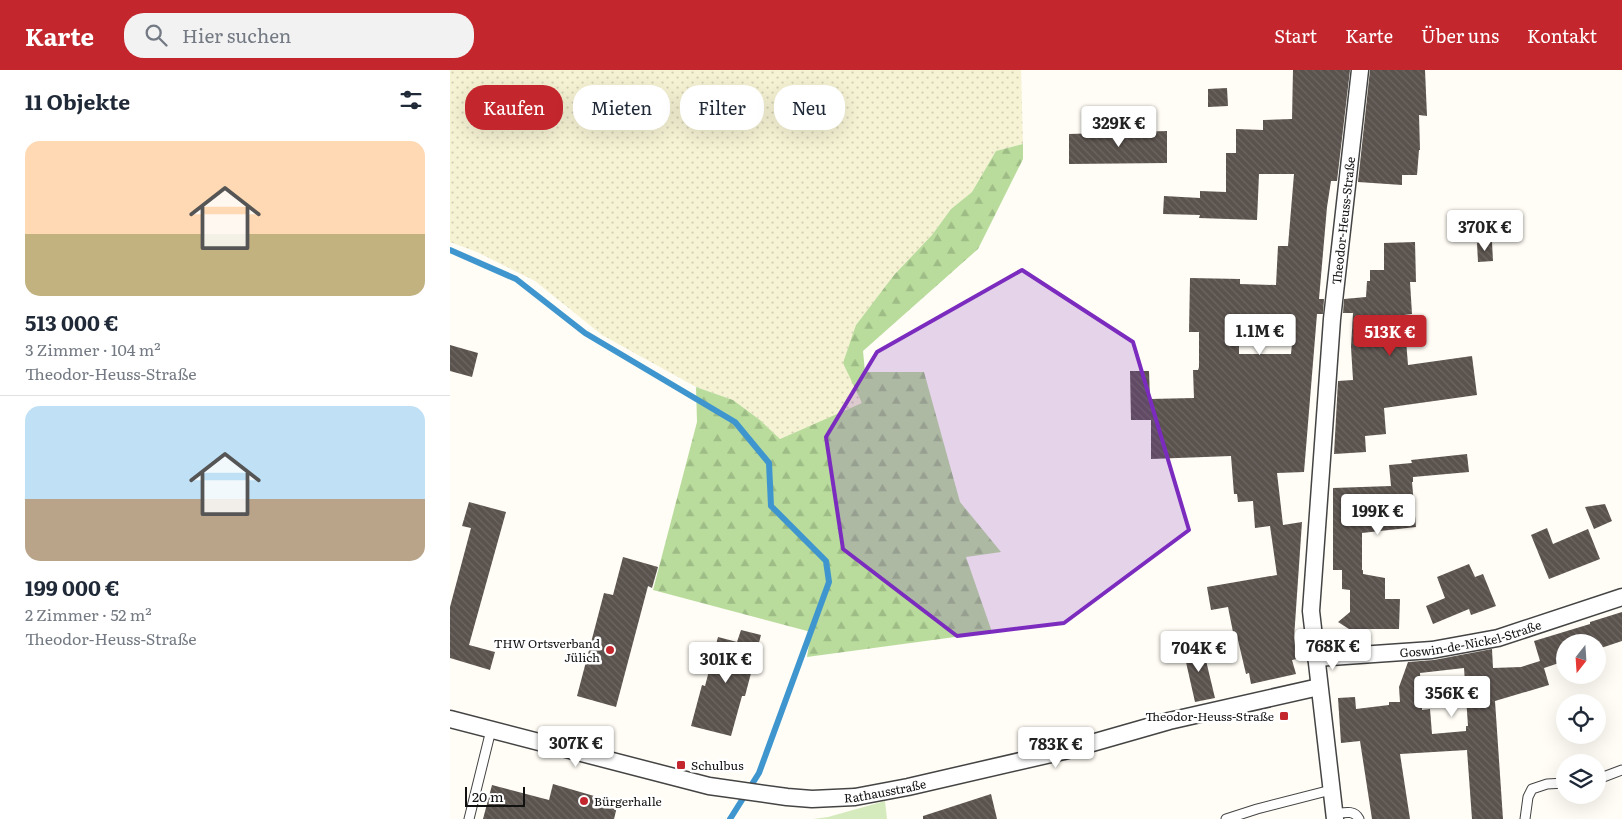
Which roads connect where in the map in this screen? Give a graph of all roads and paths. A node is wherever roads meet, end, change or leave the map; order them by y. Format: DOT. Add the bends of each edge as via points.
graph roads {
  1 [pos="1360,70"];
  2 [pos="1622,597"];
  3 [pos="1316,658"];
  4 [pos="1319,687"];
  5 [pos="450,719"];
  6 [pos="491,730"];
  7 [pos="1622,770"];
  8 [pos="1606,776"];
  9 [pos="1556,784"];
  10 [pos="1331,790"];
  11 [pos="1335,816"];
  12 [pos="469,819"];
  13 [pos="1226,819"];
  14 [pos="1359,819"];
  15 [pos="1525,819"];
  1 -- 3 [label="street, Theodor-Heuss-Straße" via="1332,319 1311,611"];
  2 -- 3 [label="street, Goswin-de-Nickel-Straße" via="1498,638 1432,650"];
  3 -- 4 [label="street, Theodor-Heuss-Straße"];
  4 -- 6 [label="street, Rathausstraße" via="1169,721 1064,751 855,797 812,799 710,786"];
  4 -- 10 [label="street, Theodor-Heuss-Straße"];
  5 -- 6 [label="street, Rathausstraße"];
  6 -- 12 [label="lane"];
  7 -- 8 [label="lane"];
  9 -- 15 [label="lane" via="1532,789"];
  10 -- 11 [label="street, Theodor-Heuss-Straße"];
  10 -- 13 [label="lane"];
  11 -- 14 [label="lane" via="1354,813"];
}
